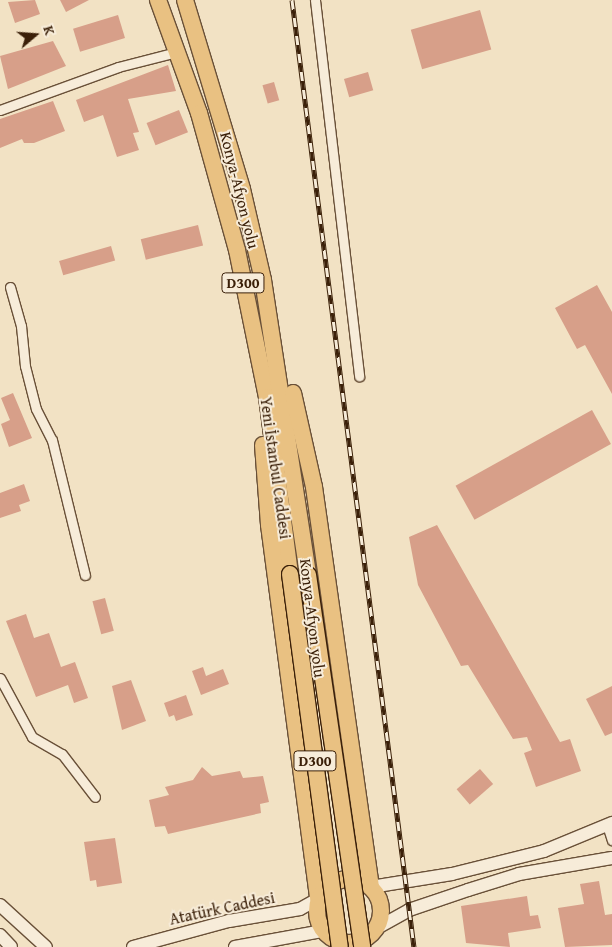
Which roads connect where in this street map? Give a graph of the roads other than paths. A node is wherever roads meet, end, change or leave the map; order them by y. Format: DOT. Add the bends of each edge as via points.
graph roads {
  1 [pos="158,0"];
  2 [pos="185,0"];
  3 [pos="315,0"];
  4 [pos="177,52"];
  5 [pos="0,110"];
  6 [pos="10,287"];
  7 [pos="276,348"];
  8 [pos="359,376"];
  9 [pos="263,383"];
  10 [pos="85,575"];
  11 [pos="0,678"];
  12 [pos="95,798"];
  13 [pos="610,824"];
  14 [pos="612,840"];
  15 [pos="612,858"];
  16 [pos="371,887"];
  17 [pos="318,899"];
  18 [pos="0,905"];
  19 [pos="377,928"];
  20 [pos="322,930"];
  21 [pos="0,935"];
  22 [pos="10,947"];
  23 [pos="46,947"];
  24 [pos="133,947"];
  25 [pos="235,947"];
  26 [pos="322,947"];
  27 [pos="340,947"];
  28 [pos="362,947"];
  29 [pos="377,947"];
  1 -- 4 [label="highway, Yeni İstanbul Caddesi / D300"];
  2 -- 7 [label="highway, Konya-Afyon yolu / D300" via="242,189"];
  3 -- 8 [label="street"];
  4 -- 5 [label="street" via="118,67"];
  4 -- 9 [label="highway, Yeni İstanbul Caddesi / D300" via="237,250"];
  6 -- 10 [label="street" via="21,326 25,366 36,409 52,440 71,533"];
  7 -- 16 [label="highway" via="292,391 314,487"];
  7 -- 28 [label="highway, Konya-Afyon yolu / D300, bridge"];
  9 -- 17 [label="highway" via="259,396 269,525"];
  9 -- 27 [label="highway, Yeni İstanbul Caddesi / D300, bridge"];
  11 -- 12 [label="street" via="32,736 62,754"];
  13 -- 14 [label="street"];
  13 -- 16 [label="street" via="544,851 452,874"];
  15 -- 19 [label="street" via="519,874 409,910"];
  16 -- 17 [label="highway" via="347,878 330,885"];
  16 -- 19 [label="highway" via="381,906"];
  17 -- 20 [label="highway" via="316,910"];
  17 -- 24 [label="street, Atatürk Caddesi" via="300,909 229,921"];
  18 -- 23 [label="street"];
  19 -- 20 [label="highway" via="368,937 344,944"];
  19 -- 29 [label="highway"];
  20 -- 25 [label="street"];
  20 -- 26 [label="highway"];
  21 -- 22 [label="street"];
}
